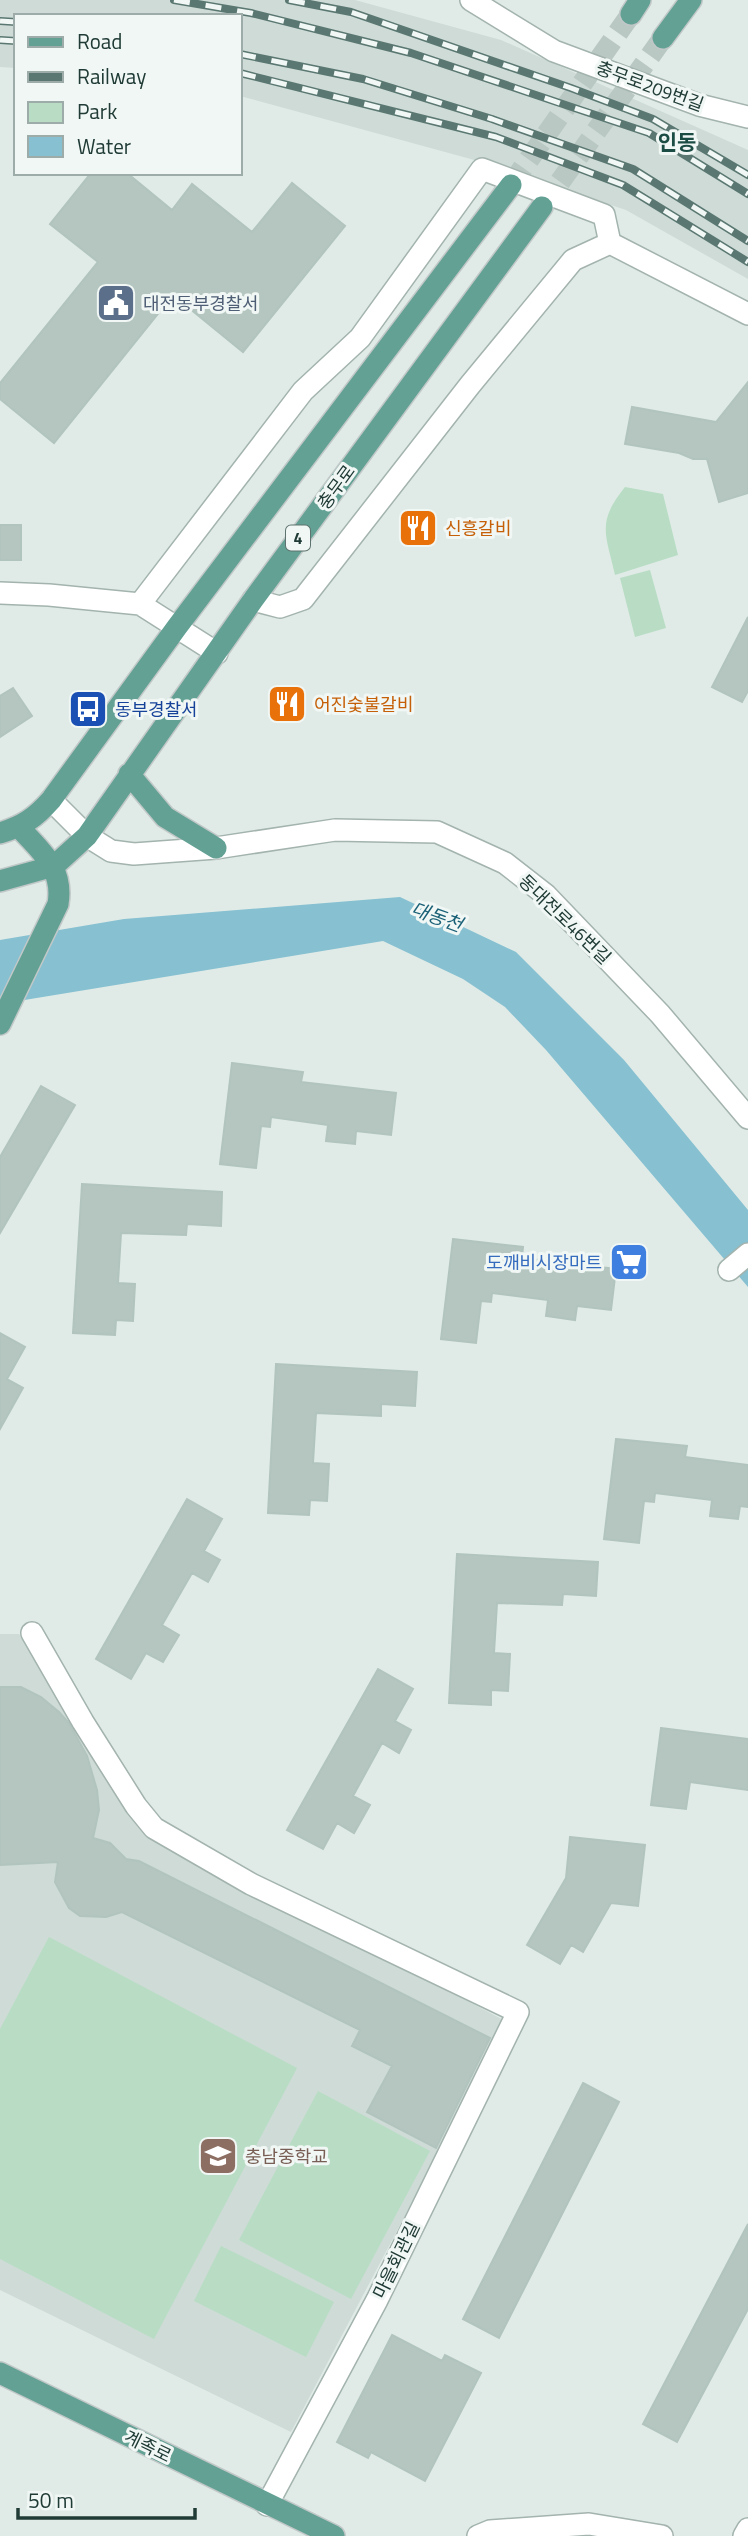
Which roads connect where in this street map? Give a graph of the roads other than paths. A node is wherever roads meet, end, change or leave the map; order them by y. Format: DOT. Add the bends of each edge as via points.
graph roads {
  1 [pos="471,0"];
  2 [pos="691,0"];
  3 [pos="663,38"];
  4 [pos="748,117"];
  5 [pos="511,185"];
  6 [pos="542,207"];
  7 [pos="610,243"];
  8 [pos="748,314"];
  9 [pos="0,593"];
  10 [pos="253,600"];
  11 [pos="140,604"];
  12 [pos="177,627"];
  13 [pos="217,653"];
  14 [pos="130,774"];
  15 [pos="51,800"];
  16 [pos="9,830"];
  17 [pos="87,836"];
  18 [pos="216,848"];
  19 [pos="54,866"];
  20 [pos="0,881"];
  21 [pos="0,1024"];
  22 [pos="748,1118"];
  23 [pos="748,1254"];
  24 [pos="729,1270"];
  25 [pos="32,1633"];
  26 [pos="1,2375"];
  27 [pos="267,2505"];
  28 [pos="748,2529"];
  29 [pos="624,2530"];
  30 [pos="334,2536"];
  31 [pos="478,2536"];
  32 [pos="601,2536"];
  33 [pos="662,2536"];
  34 [pos="744,2536"];
  1 -- 4 [label="street, 충무로209번길" via="554,51 699,105"];
  2 -- 3 [label="main road"];
  5 -- 12 [label="main road, 4"];
  6 -- 10 [label="main road, 충무로 / 4"];
  7 -- 8 [label="street"];
  7 -- 10 [label="street" via="573,260 303,599 280,607"];
  7 -- 11 [label="street" via="604,215 482,169 360,338 303,391"];
  9 -- 11 [label="street"];
  10 -- 13 [label="main road, 충무로 / 4"];
  11 -- 12 [label="street"];
  12 -- 13 [label="street"];
  12 -- 15 [label="main road, 4"];
  13 -- 14 [label="main road, 충무로 / 4"];
  14 -- 17 [label="main road, 충무로 / 4"];
  14 -- 18 [label="main road" via="165,817"];
  15 -- 16 [label="main road, 4" via="35,818"];
  15 -- 17 [label="street, 동대전로46번길"];
  16 -- 19 [label="main road"];
  17 -- 18 [label="street, 동대전로46번길" via="111,851 134,854"];
  17 -- 19 [label="main road, 충무로 / 4"];
  18 -- 22 [label="street, 동대전로46번길" via="335,830 437,832 505,863 546,895 582,932 660,1014"];
  19 -- 20 [label="main road, 4"];
  19 -- 21 [label="main road" via="61,889 58,904"];
  23 -- 24 [label="street"];
  25 -- 27 [label="street, 마을회관길" via="83,1722 154,1828 251,1884 519,2012 377,2300"];
  26 -- 27 [label="main road, 계족로"];
  27 -- 30 [label="main road, 계족로"];
  28 -- 34 [label="street"];
  29 -- 31 [label="street" via="589,2524 490,2531"];
  29 -- 32 [label="street"];
  29 -- 33 [label="street"];
}
